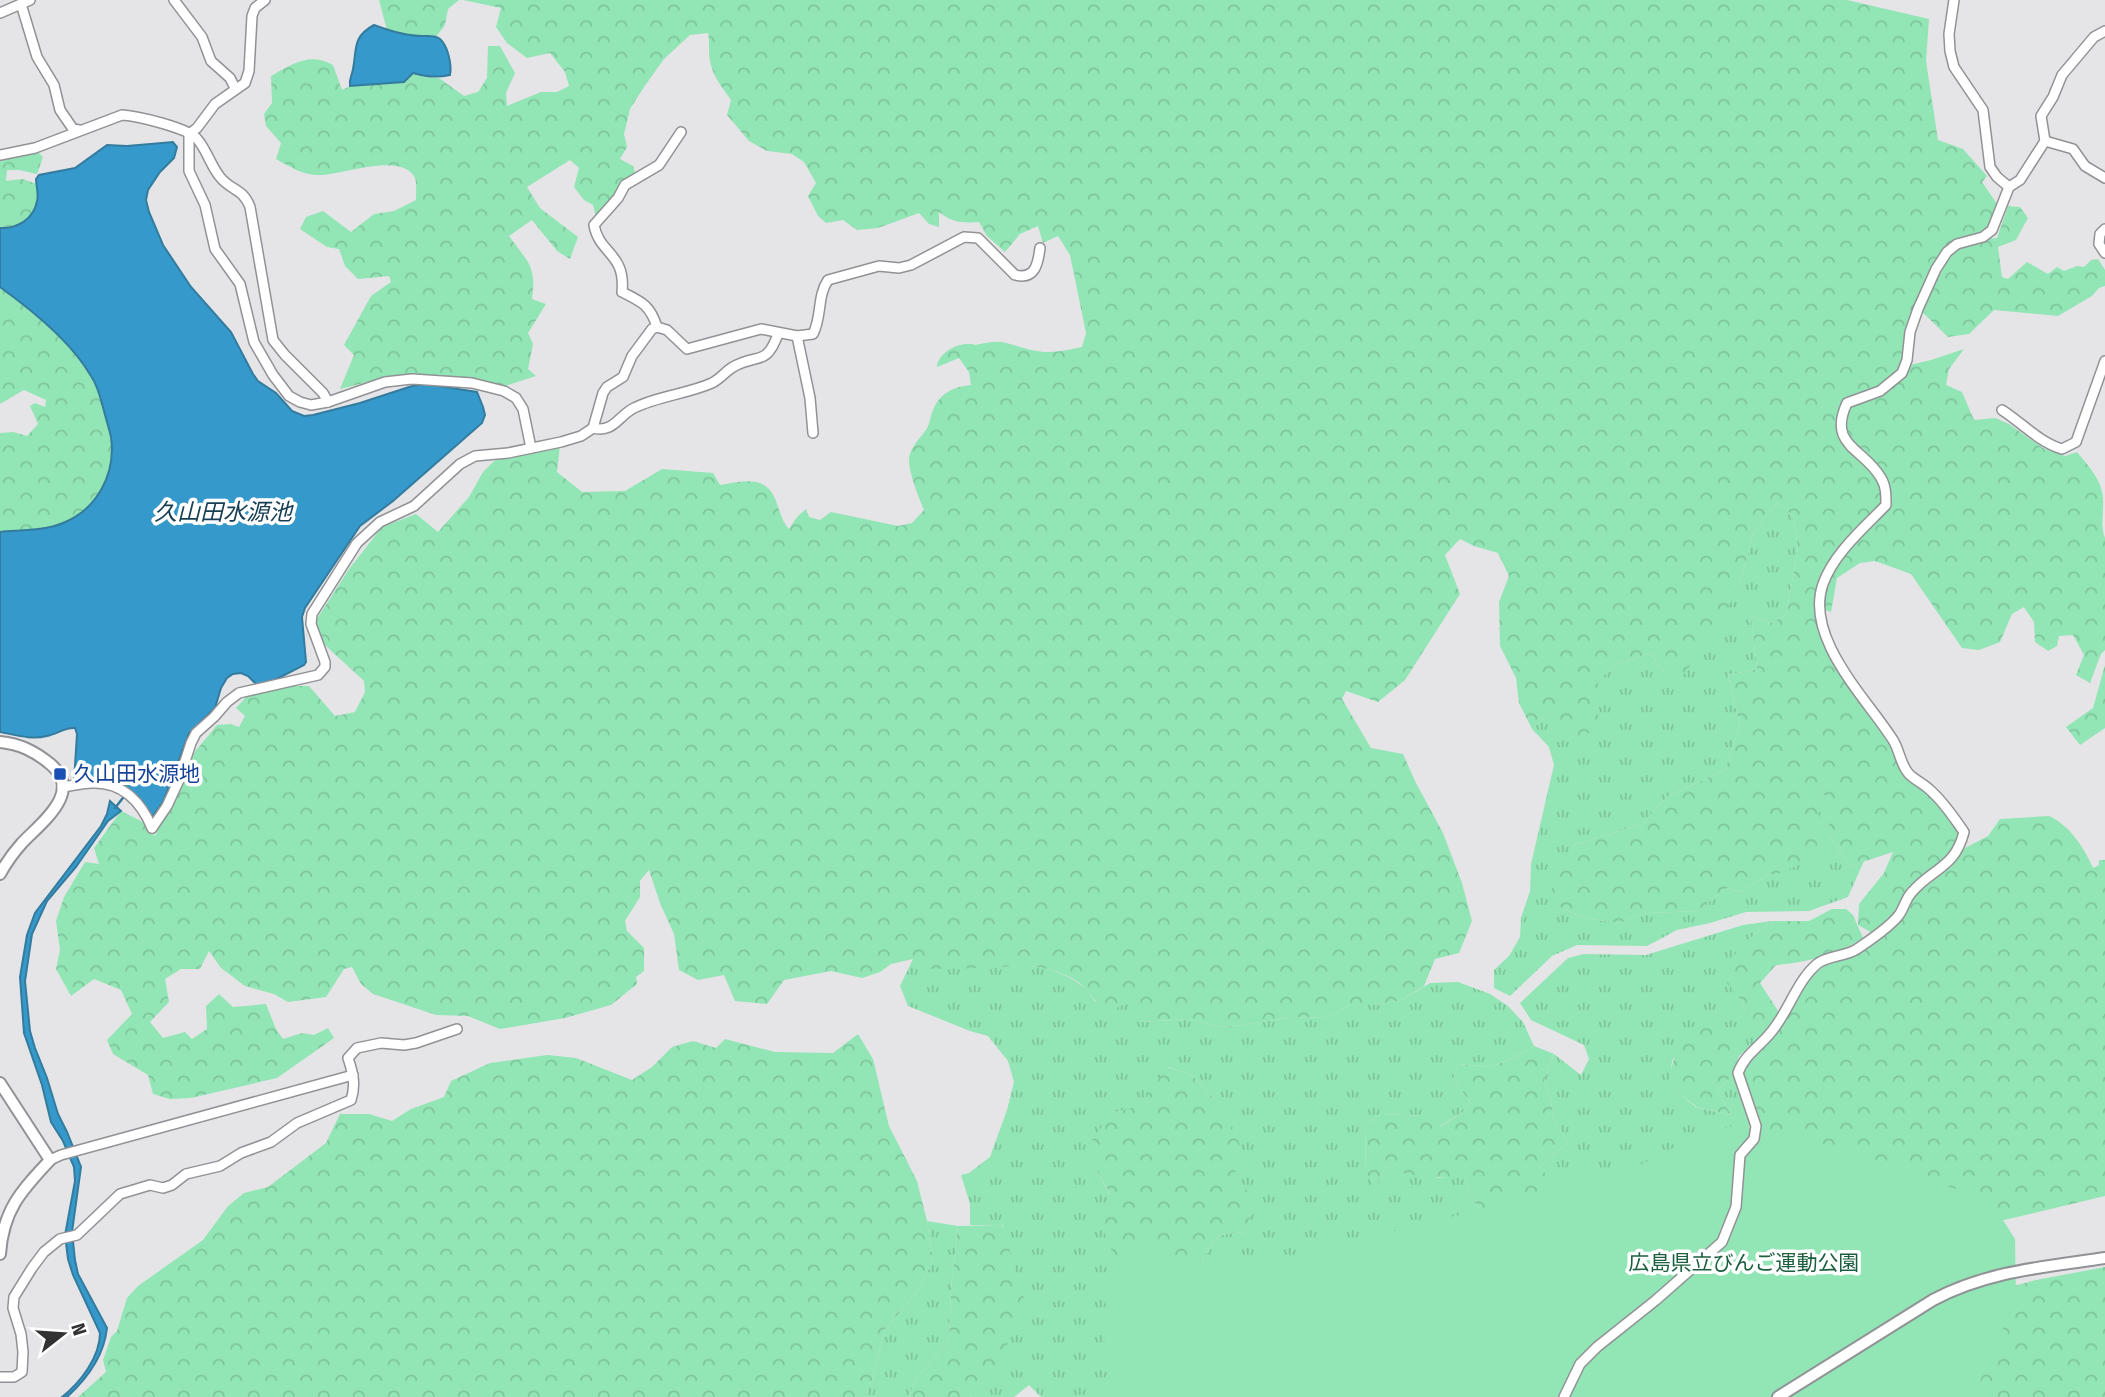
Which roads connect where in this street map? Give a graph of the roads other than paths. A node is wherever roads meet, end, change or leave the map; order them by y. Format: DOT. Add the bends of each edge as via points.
graph roads {
  1 [pos="174,0"];
  2 [pos="265,0"];
  3 [pos="1954,0"];
  4 [pos="26,2"];
  5 [pos="0,13"];
  6 [pos="2105,31"];
  7 [pos="235,88"];
  8 [pos="79,130"];
  9 [pos="681,132"];
  10 [pos="189,135"];
  11 [pos="2045,141"];
  12 [pos="0,155"];
  13 [pos="2105,178"];
  14 [pos="2009,187"];
  15 [pos="2105,229"];
  16 [pos="1041,248"];
  17 [pos="2105,253"];
  18 [pos="657,327"];
  19 [pos="778,334"];
  20 [pos="797,336"];
  21 [pos="2105,361"];
  22 [pos="328,402"];
  23 [pos="2001,410"];
  24 [pos="593,428"];
  25 [pos="813,433"];
  26 [pos="531,448"];
  27 [pos="0,742"];
  28 [pos="67,786"];
  29 [pos="0,874"];
  30 [pos="457,1029"];
  31 [pos="354,1076"];
  32 [pos="0,1083"];
  33 [pos="4,1099"];
  34 [pos="50,1160"];
  35 [pos="0,1254"];
  36 [pos="2105,1258"];
  37 [pos="0,1377"];
  38 [pos="1564,1397"];
  39 [pos="1778,1397"];
  1 -- 7 [label="street" via="202,37 211,61"];
  2 -- 7 [label="street" via="252,16 245,83"];
  3 -- 14 [label="street" via="1949,34 1954,67 1983,110 1990,167"];
  4 -- 5 [label="street"];
  4 -- 8 [label="street" via="37,57 58,95 60,110 73,129"];
  6 -- 11 [label="street" via="2094,37 2062,75 2041,116"];
  7 -- 10 [label="street"];
  8 -- 10 [label="street" via="121,115 169,125"];
  8 -- 12 [label="street" via="35,148"];
  9 -- 18 [label="street" via="659,165 625,185 594,225 620,265 622,292 645,304"];
  10 -- 22 [label="street" via="196,136 222,179 246,197 273,340"];
  10 -- 22 [label="street" via="189,171 205,205 215,249 240,284 254,342 289,396 311,405"];
  11 -- 13 [label="street" via="2073,149 2085,166"];
  11 -- 14 [label="street" via="2020,180"];
  14 -- 38 [label="street" via="1992,230 1957,244 1936,269 1910,332 1902,373 1880,391 1847,403 1842,414 1844,440 1880,476 1886,505 1837,559 1823,584 1819,608 1835,658 1895,743 1910,775 1931,790 1964,832 1960,846 1948,863 1912,892 1898,916 1854,951 1826,959 1807,973 1774,1029 1738,1073 1756,1126 1754,1139 1740,1155 1736,1207 1722,1242 1580,1363"];
  15 -- 17 [label="street" via="2099,244"];
  16 -- 20 [label="street" via="1038,265 1023,277 971,236 911,265 879,266 828,280 822,288 813,334"];
  18 -- 19 [label="street" via="687,349 761,330"];
  18 -- 24 [label="street" via="632,356 623,377 603,393"];
  19 -- 20 [label="street"];
  19 -- 24 [label="street" via="772,350 734,366 714,382 633,408 612,428"];
  20 -- 25 [label="street"];
  21 -- 23 [label="street" via="2076,442 2062,449 2047,444"];
  22 -- 26 [label="street" via="384,383 412,379 472,383 516,398 523,409"];
  24 -- 26 [label="street" via="581,436"];
  26 -- 28 [label="street" via="475,456 414,506 364,535 312,614 325,667 318,675 239,693 227,702 196,733 167,806 152,828 136,800 118,788 98,783"];
  27 -- 28 [label="street" via="29,748 57,769"];
  28 -- 29 [label="street" via="57,807 20,845"];
  30 -- 31 [label="street" via="416,1043 357,1048 348,1058"];
  31 -- 34 [label="street"];
  31 -- 37 [label="street" via="351,1100 220,1166 186,1174 163,1188 150,1185 120,1194 77,1235 60,1239 44,1252 14,1297 22,1372"];
  32 -- 33 [label="street"];
  33 -- 34 [label="street"];
  34 -- 35 [label="street" via="23,1189 6,1219"];
  36 -- 39 [label="street" via="2007,1272 1958,1286"];
}
